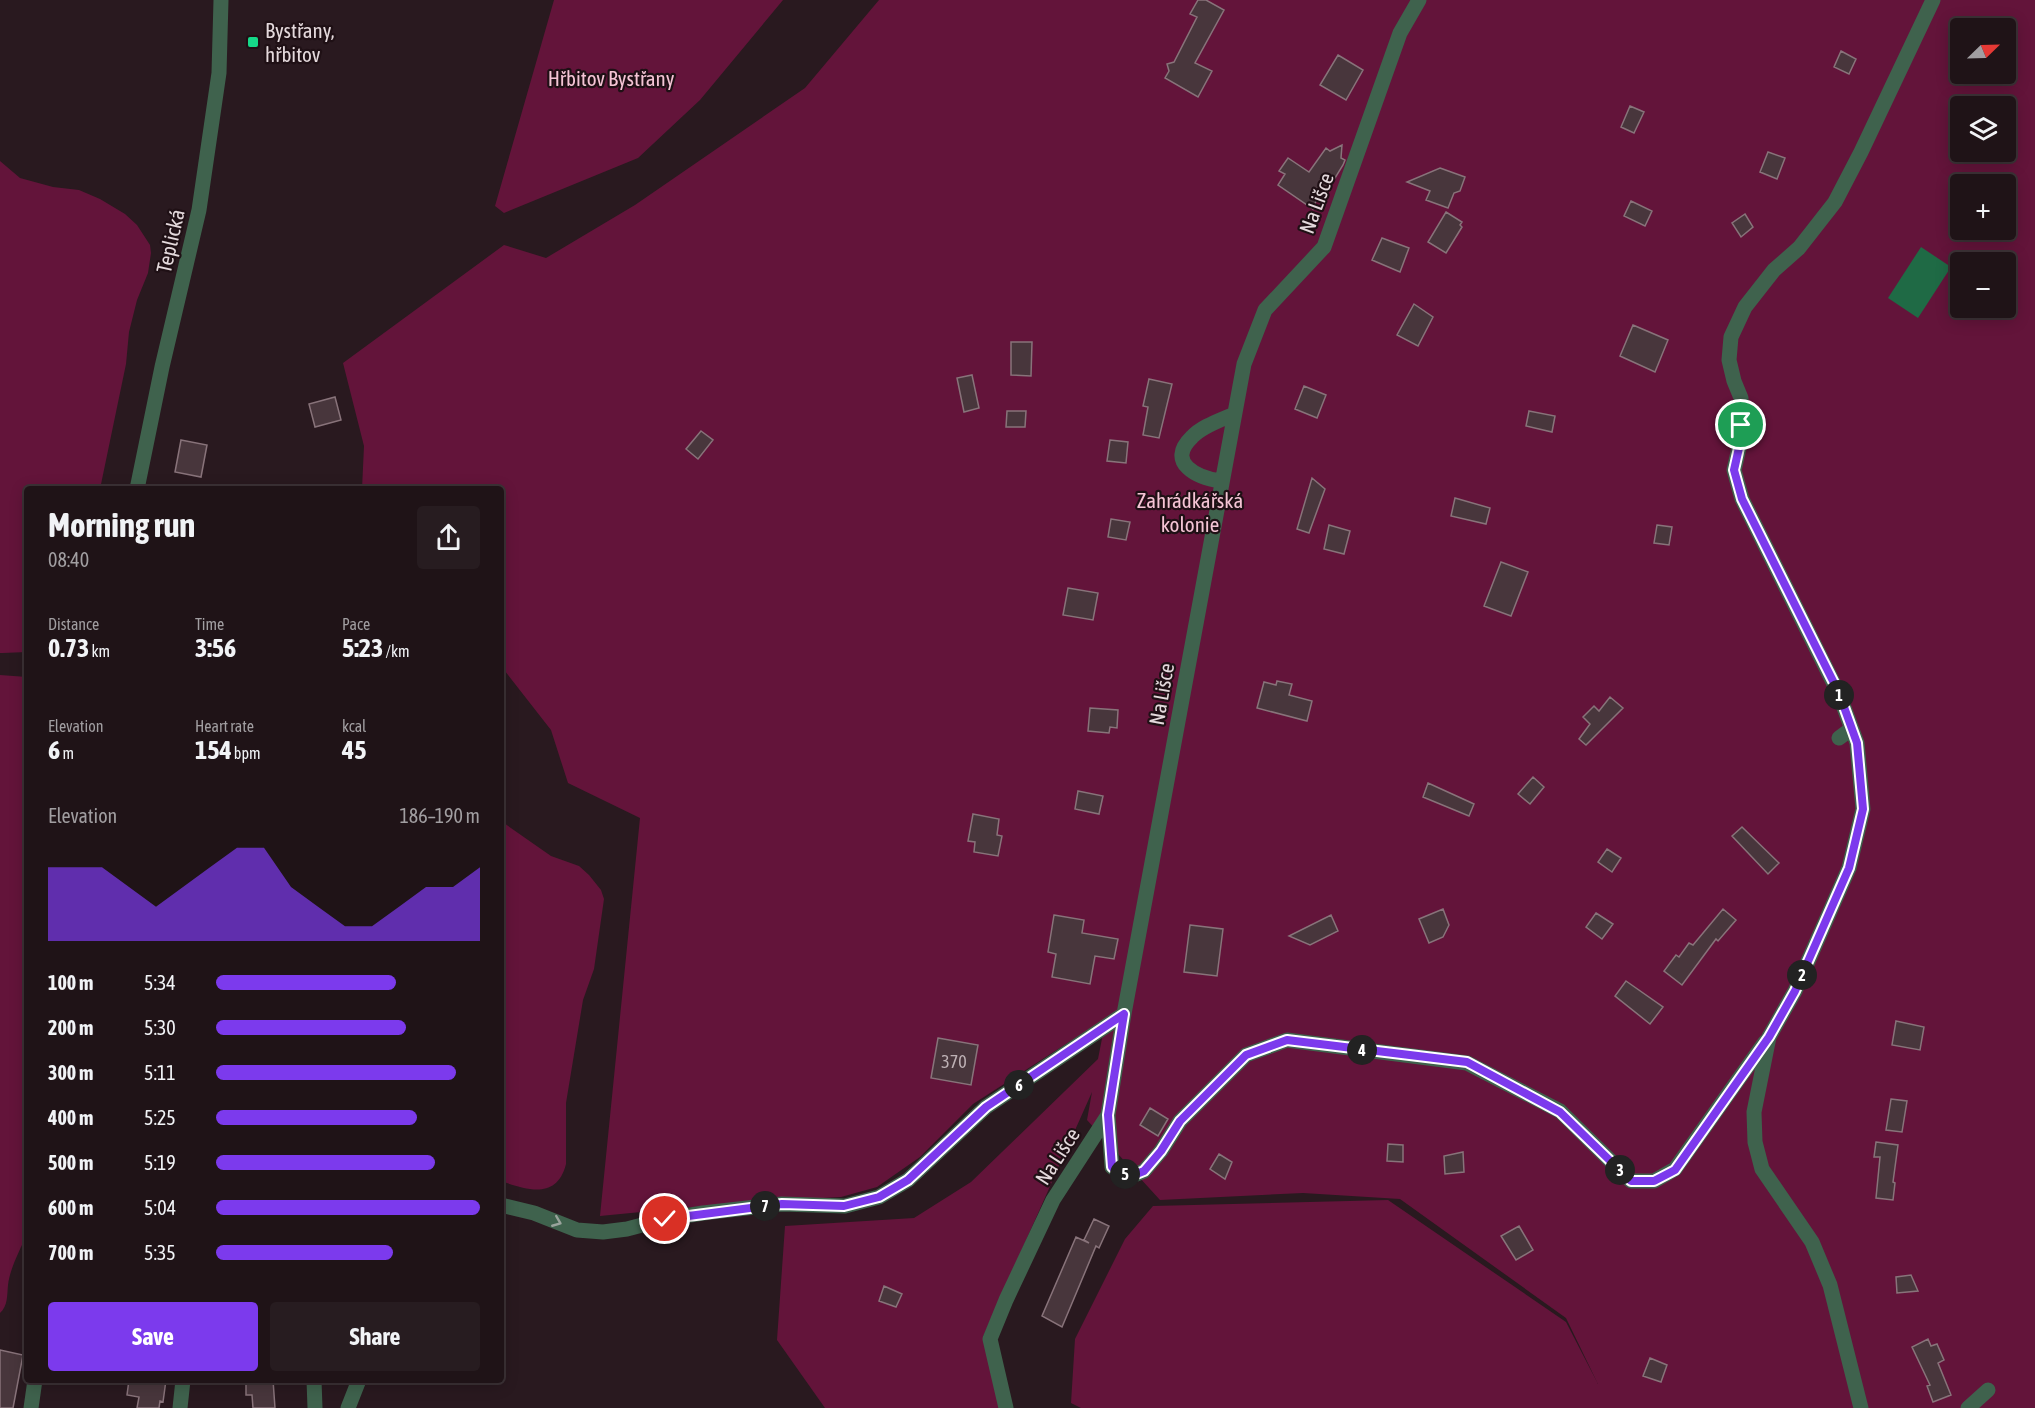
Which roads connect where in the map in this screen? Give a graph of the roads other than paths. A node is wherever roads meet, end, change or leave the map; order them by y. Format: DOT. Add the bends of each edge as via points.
graph roads {
  1 [pos="221,0"];
  2 [pos="1419,0"];
  3 [pos="1933,0"];
  4 [pos="1234,414"];
  5 [pos="1221,481"];
  6 [pos="138,486"];
  7 [pos="1851,729"];
  8 [pos="1839,738"];
  9 [pos="1124,1014"];
  10 [pos="1769,1037"];
  11 [pos="1108,1115"];
  12 [pos="504,1206"];
  13 [pos="35,1383"];
  14 [pos="183,1383"];
  15 [pos="314,1383"];
  16 [pos="358,1383"];
  17 [pos="1988,1390"];
  18 [pos="31,1408"];
  19 [pos="180,1408"];
  20 [pos="315,1408"];
  21 [pos="348,1408"];
  22 [pos="1006,1408"];
  23 [pos="1861,1408"];
  24 [pos="1968,1408"];
  1 -- 6 [label="street, Teplická" via="219,73 199,210"];
  2 -- 4 [label="street, Na Lišce" via="1400,33 1324,247 1265,310 1244,364"];
  3 -- 7 [label="street" via="1835,202 1745,307 1731,337 1729,360 1741,398 1741,439 1734,470 1739,502 1819,670 1839,693"];
  4 -- 5 [label="street, Na Lišce"];
  4 -- 5 [label="street" via="1193,435 1182,456 1186,467 1196,475"];
  5 -- 9 [label="street, Na Lišce"];
  7 -- 8 [label="street"];
  7 -- 10 [label="street" via="1857,743 1863,809 1849,868 1795,991"];
  9 -- 11 [label="street, Na Lišce"];
  12 -- 9 [label="street, one-way" via="577,1230 603,1232 703,1213 782,1204 844,1206 879,1197 908,1180 986,1107"];
  10 -- 11 [label="street" via="1675,1170 1654,1181 1631,1181 1560,1112 1467,1062 1287,1040 1246,1055 1180,1121 1144,1171 1129,1177 1112,1167"];
  10 -- 23 [label="street" via="1754,1112 1755,1142 1762,1169 1812,1242 1830,1285"];
  11 -- 22 [label="street, Na Lišce" via="1053,1200 990,1339"];
  13 -- 18 [label="street"];
  14 -- 19 [label="street"];
  15 -- 20 [label="street"];
  16 -- 21 [label="street"];
  17 -- 24 [label="street"];
}
